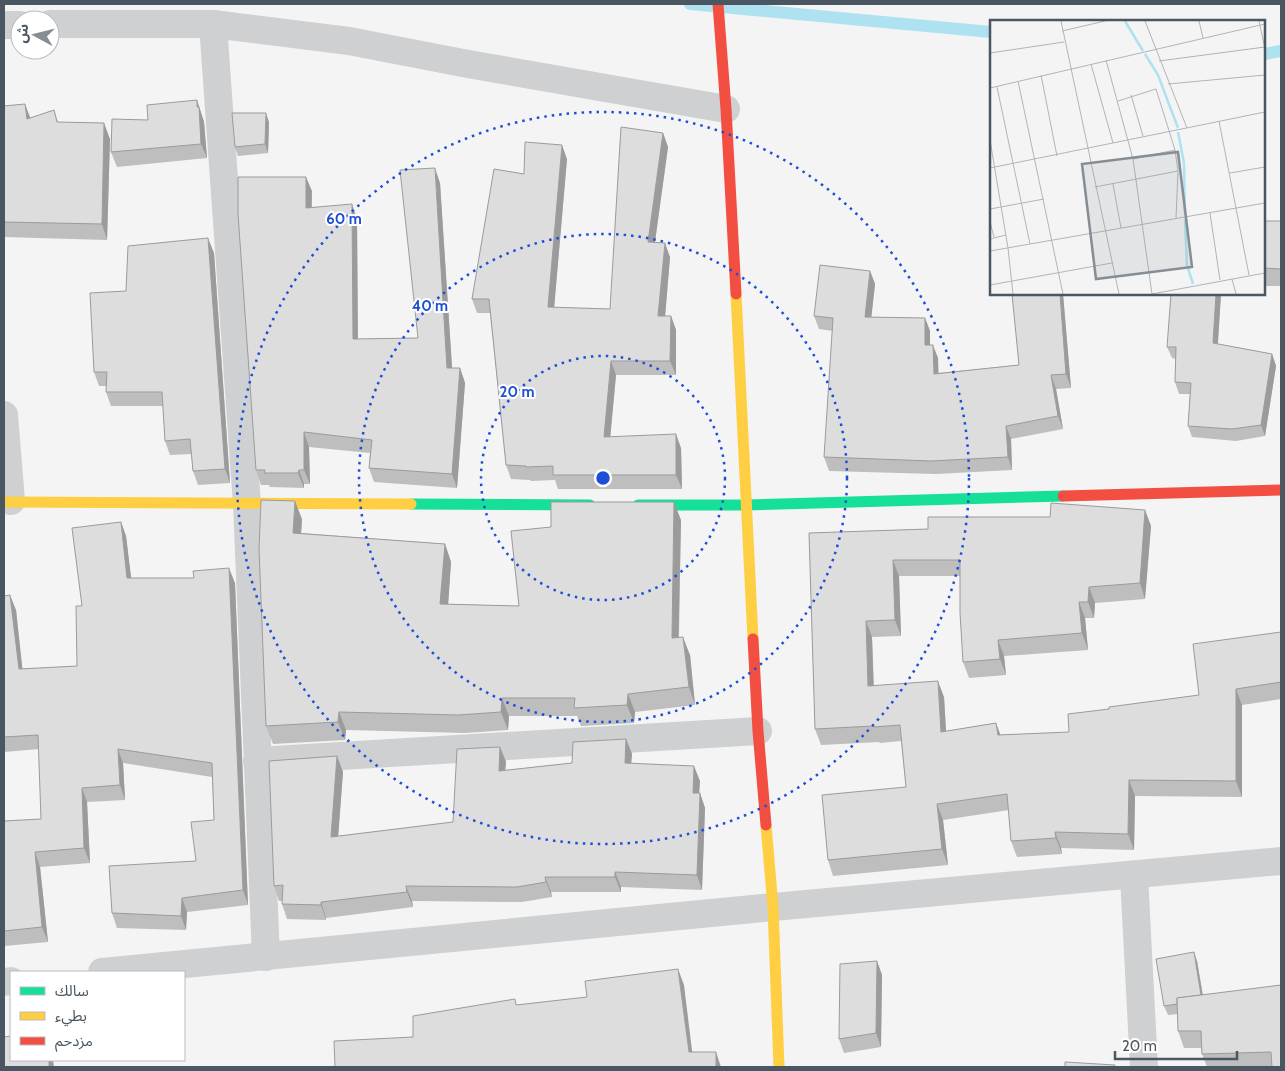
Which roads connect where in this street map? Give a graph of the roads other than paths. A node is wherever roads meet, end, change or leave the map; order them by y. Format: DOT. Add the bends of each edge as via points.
graph roads {
  1 [pos="718,4"];
  2 [pos="60,24"];
  3 [pos="213,24"];
  4 [pos="725,96"];
  5 [pos="4,415"];
  6 [pos="1281,490"];
  7 [pos="8,501"];
  8 [pos="247,504"];
  9 [pos="597,505"];
  10 [pos="627,505"];
  11 [pos="746,505"];
  12 [pos="758,731"];
  13 [pos="257,761"];
  14 [pos="1281,861"];
  15 [pos="1134,876"];
  16 [pos="773,907"];
  17 [pos="266,957"];
  18 [pos="113,971"];
  19 [pos="779,1067"];
  20 [pos="1144,1067"];
  1 -- 4 [label="street"];
  2 -- 3 [label="street"];
  3 -- 4 [label="street"];
  3 -- 8 [label="street"];
  4 -- 11 [label="street"];
  5 -- 7 [label="street"];
  6 -- 11 [label="street"];
  7 -- 8 [label="street"];
  8 -- 9 [label="street"];
  8 -- 13 [label="street"];
  10 -- 11 [label="street"];
  11 -- 12 [label="street"];
  12 -- 13 [label="street"];
  12 -- 16 [label="street"];
  13 -- 17 [label="street"];
  14 -- 15 [label="street"];
  15 -- 16 [label="street"];
  15 -- 20 [label="street"];
  16 -- 17 [label="street"];
  16 -- 19 [label="street"];
  17 -- 18 [label="street"];
}
